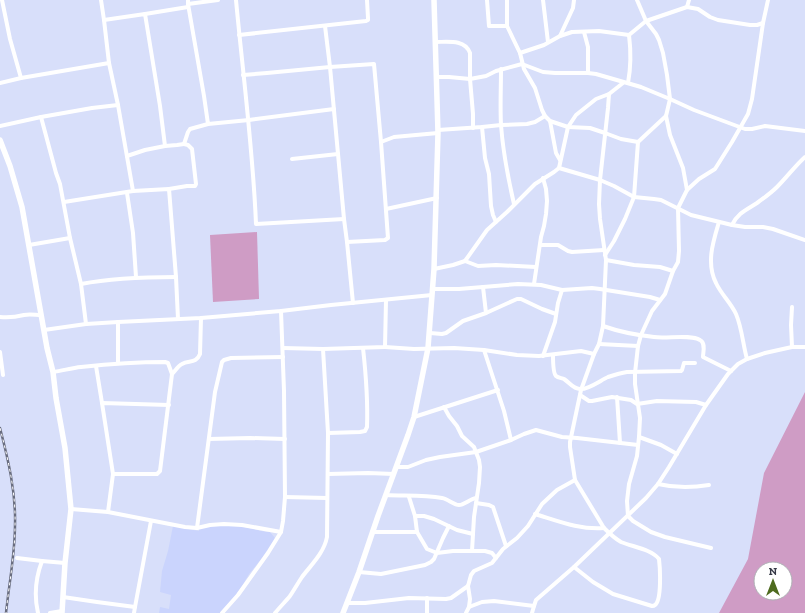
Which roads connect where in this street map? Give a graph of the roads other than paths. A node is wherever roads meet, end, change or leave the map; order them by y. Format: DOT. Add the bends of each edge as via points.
graph roads {
  1 [pos="2,0"];
  2 [pos="101,0"];
  3 [pos="218,0"];
  4 [pos="236,0"];
  5 [pos="367,0"];
  6 [pos="434,0"];
  7 [pos="487,0"];
  8 [pos="507,0"];
  9 [pos="543,0"];
  10 [pos="574,0"];
  11 [pos="637,0"];
  12 [pos="689,0"];
  13 [pos="768,0"];
  14 [pos="188,3"];
  15 [pos="687,7"];
  16 [pos="145,14"];
  17 [pos="104,20"];
  18 [pos="646,21"];
  19 [pos="763,23"];
  20 [pos="325,26"];
  21 [pos="507,26"];
  22 [pos="584,32"];
  23 [pos="239,35"];
  24 [pos="629,35"];
  25 [pos="560,36"];
  26 [pos="436,42"];
  27 [pos="548,42"];
  28 [pos="520,53"];
  29 [pos="109,63"];
  30 [pos="522,64"];
  31 [pos="330,67"];
  32 [pos="501,69"];
  33 [pos="588,73"];
  34 [pos="243,75"];
  35 [pos="437,77"];
  36 [pos="21,78"];
  37 [pos="470,79"];
  38 [pos="0,83"];
  39 [pos="626,83"];
  40 [pos="609,94"];
  41 [pos="670,99"];
  42 [pos="118,105"];
  43 [pos="334,109"];
  44 [pos="545,116"];
  45 [pos="666,116"];
  46 [pos="41,117"];
  47 [pos="249,120"];
  48 [pos="550,121"];
  49 [pos="208,124"];
  50 [pos="501,124"];
  51 [pos="0,126"];
  52 [pos="482,127"];
  53 [pos="568,127"];
  54 [pos="740,127"];
  55 [pos="473,128"];
  56 [pos="805,131"];
  57 [pos="438,132"];
  58 [pos="605,133"];
  59 [pos="0,140"];
  60 [pos="382,142"];
  61 [pos="638,142"];
  62 [pos="184,144"];
  63 [pos="165,146"];
  64 [pos="338,154"];
  65 [pos="127,156"];
  66 [pos="805,157"];
  67 [pos="292,159"];
  68 [pos="560,160"];
  69 [pos="559,168"];
  70 [pos="543,178"];
  71 [pos="600,180"];
  72 [pos="169,189"];
  73 [pos="687,190"];
  74 [pos="133,191"];
  75 [pos="127,193"];
  76 [pos="634,197"];
  77 [pos="437,198"];
  78 [pos="64,202"];
  79 [pos="514,204"];
  80 [pos="678,208"];
  81 [pos="386,209"];
  82 [pos="344,219"];
  83 [pos="496,222"];
  84 [pos="719,222"];
  85 [pos="732,225"];
  86 [pos="70,238"];
  87 [pos="805,240"];
  88 [pos="348,242"];
  89 [pos="29,245"];
  90 [pos="540,245"];
  91 [pos="604,252"];
  92 [pos="606,260"];
  93 [pos="465,261"];
  94 [pos="536,267"];
  95 [pos="434,269"];
  96 [pos="673,271"];
  97 [pos="136,277"];
  98 [pos="176,277"];
  99 [pos="81,284"];
  100 [pos="534,284"];
  101 [pos="483,287"];
  102 [pos="604,289"];
  103 [pos="562,290"];
  104 [pos="432,292"];
  105 [pos="386,300"];
  106 [pos="660,300"];
  107 [pos="353,303"];
  108 [pos="792,307"];
  109 [pos="282,312"];
  110 [pos="486,313"];
  111 [pos="556,314"];
  112 [pos="41,315"];
  113 [pos="0,317"];
  114 [pos="201,318"];
  115 [pos="178,319"];
  116 [pos="118,322"];
  117 [pos="86,324"];
  118 [pos="603,326"];
  119 [pos="44,330"];
  120 [pos="430,333"];
  121 [pos="640,335"];
  122 [pos="599,344"];
  123 [pos="638,346"];
  124 [pos="385,347"];
  125 [pos="792,347"];
  126 [pos="805,347"];
  127 [pos="283,348"];
  128 [pos="363,348"];
  129 [pos="428,348"];
  130 [pos="323,349"];
  131 [pos="484,350"];
  132 [pos="0,352"];
  133 [pos="594,354"];
  134 [pos="553,355"];
  135 [pos="543,356"];
  136 [pos="283,357"];
  137 [pos="747,359"];
  138 [pos="118,363"];
  139 [pos="695,363"];
  140 [pos="96,366"];
  141 [pos="730,371"];
  142 [pos="53,372"];
  143 [pos="635,373"];
  144 [pos="172,374"];
  145 [pos="3,375"];
  146 [pos="498,390"];
  147 [pos="581,390"];
  148 [pos="580,395"];
  149 [pos="617,397"];
  150 [pos="102,403"];
  151 [pos="637,404"];
  152 [pos="168,405"];
  153 [pos="706,405"];
  154 [pos="444,407"];
  155 [pos="414,417"];
  156 [pos="328,433"];
  157 [pos="640,437"];
  158 [pos="571,438"];
  159 [pos="209,439"];
  160 [pos="284,439"];
  161 [pos="511,440"];
  162 [pos="620,443"];
  163 [pos="638,445"];
  164 [pos="476,452"];
  165 [pos="677,454"];
  166 [pos="396,467"];
  167 [pos="113,474"];
  168 [pos="328,474"];
  169 [pos="394,474"];
  170 [pos="575,480"];
  171 [pos="658,484"];
  172 [pos="709,485"];
  173 [pos="386,495"];
  174 [pos="285,497"];
  175 [pos="409,497"];
  176 [pos="327,498"];
  177 [pos="476,498"];
  178 [pos="476,503"];
  179 [pos="71,509"];
  180 [pos="108,512"];
  181 [pos="535,514"];
  182 [pos="415,516"];
  183 [pos="628,516"];
  184 [pos="151,521"];
  185 [pos="449,526"];
  186 [pos="197,528"];
  187 [pos="604,528"];
  188 [pos="281,532"];
  189 [pos="372,532"];
  190 [pos="417,532"];
  191 [pos="473,534"];
  192 [pos="609,534"];
  193 [pos="506,546"];
  194 [pos="711,548"];
  195 [pos="472,551"];
  196 [pos="437,553"];
  197 [pos="17,558"];
  198 [pos="496,558"];
  199 [pos="42,561"];
  200 [pos="65,562"];
  201 [pos="574,567"];
  202 [pos="359,572"];
  203 [pos="468,586"];
  204 [pos="63,597"];
  205 [pos="427,598"];
  206 [pos="347,603"];
  207 [pos="534,606"];
  208 [pos="468,607"];
  209 [pos="135,608"];
  210 [pos="62,612"];
  211 [pos="38,613"];
  212 [pos="50,613"];
  213 [pos="134,613"];
  214 [pos="222,613"];
  215 [pos="275,613"];
  216 [pos="343,613"];
  217 [pos="426,613"];
  218 [pos="466,613"];
  219 [pos="532,613"];
  1 -- 36 [label="street"];
  2 -- 17 [label="street"];
  3 -- 14 [label="street"];
  4 -- 23 [label="street"];
  5 -- 20 [label="street" via="368,20"];
  6 -- 26 [label="street"];
  7 -- 21 [label="street" via="489,26"];
  8 -- 21 [label="street"];
  9 -- 27 [label="street"];
  10 -- 25 [label="street"];
  11 -- 18 [label="street"];
  12 -- 15 [label="street"];
  13 -- 19 [label="street"];
  14 -- 16 [label="street"];
  14 -- 49 [label="street"];
  15 -- 18 [label="street"];
  15 -- 19 [label="street" via="698,9 718,20 750,25"];
  16 -- 17 [label="street"];
  16 -- 63 [label="street"];
  17 -- 29 [label="street"];
  18 -- 24 [label="street"];
  18 -- 41 [label="street" via="659,40 663,53"];
  19 -- 54 [label="street" via="752,99 748,114"];
  20 -- 23 [label="street"];
  20 -- 31 [label="street"];
  21 -- 28 [label="street"];
  22 -- 24 [label="street"];
  22 -- 25 [label="street"];
  22 -- 33 [label="street" via="588,47"];
  23 -- 34 [label="street"];
  24 -- 39 [label="street" via="631,59"];
  25 -- 27 [label="street"];
  26 -- 35 [label="street"];
  26 -- 37 [label="street" via="457,42 468,49"];
  27 -- 28 [label="street"];
  28 -- 30 [label="street"];
  29 -- 36 [label="street"];
  29 -- 42 [label="street"];
  30 -- 32 [label="street"];
  30 -- 33 [label="street" via="555,74"];
  30 -- 44 [label="street" via="535,88"];
  31 -- 34 [label="street"];
  31 -- 43 [label="street"];
  31 -- 60 [label="street" via="374,64"];
  32 -- 37 [label="street" via="486,76"];
  32 -- 50 [label="street"];
  33 -- 39 [label="street"];
  34 -- 47 [label="street"];
  35 -- 37 [label="street"];
  35 -- 57 [label="street"];
  36 -- 38 [label="street"];
  37 -- 55 [label="street"];
  39 -- 40 [label="street"];
  39 -- 41 [label="street"];
  40 -- 53 [label="street" via="586,106"];
  40 -- 58 [label="street"];
  41 -- 45 [label="street"];
  41 -- 54 [label="street"];
  42 -- 46 [label="street"];
  42 -- 65 [label="street"];
  43 -- 47 [label="street"];
  43 -- 64 [label="street"];
  44 -- 48 [label="street"];
  44 -- 50 [label="street" via="527,124"];
  45 -- 61 [label="street"];
  45 -- 73 [label="street" via="670,135 683,168"];
  46 -- 51 [label="street"];
  46 -- 78 [label="street"];
  47 -- 49 [label="street"];
  47 -- 82 [label="street" via="256,224"];
  48 -- 53 [label="street"];
  48 -- 68 [label="street" via="556,153"];
  49 -- 62 [label="street" via="190,129"];
  50 -- 52 [label="street"];
  50 -- 79 [label="street"];
  52 -- 55 [label="street"];
  52 -- 83 [label="street" via="491,206"];
  53 -- 58 [label="street" via="590,128"];
  53 -- 68 [label="street"];
  54 -- 56 [label="street" via="752,129 770,126"];
  54 -- 73 [label="street" via="715,170"];
  55 -- 57 [label="street"];
  57 -- 60 [label="street" via="394,137"];
  57 -- 77 [label="street"];
  58 -- 61 [label="street"];
  58 -- 71 [label="street"];
  59 -- 89 [label="street" via="22,207"];
  60 -- 81 [label="street"];
  61 -- 76 [label="street"];
  62 -- 63 [label="street"];
  62 -- 72 [label="street" via="192,149 196,185"];
  63 -- 65 [label="street"];
  64 -- 67 [label="street"];
  64 -- 82 [label="street"];
  65 -- 74 [label="street"];
  66 -- 85 [label="street" via="778,186 738,215"];
  68 -- 69 [label="street"];
  69 -- 70 [label="street"];
  69 -- 71 [label="street"];
  70 -- 79 [label="street"];
  70 -- 90 [label="street" via="547,201"];
  71 -- 76 [label="street"];
  71 -- 91 [label="street" via="599,204"];
  72 -- 74 [label="street"];
  72 -- 98 [label="street"];
  73 -- 80 [label="street"];
  74 -- 75 [label="street"];
  75 -- 78 [label="street"];
  75 -- 97 [label="street"];
  76 -- 80 [label="street" via="661,200"];
  76 -- 91 [label="street" via="614,241"];
  77 -- 81 [label="street"];
  77 -- 95 [label="street"];
  78 -- 86 [label="street"];
  79 -- 83 [label="street"];
  80 -- 84 [label="street" via="691,215"];
  80 -- 96 [label="street" via="679,251 678,262"];
  81 -- 88 [label="street" via="388,239"];
  82 -- 88 [label="street"];
  83 -- 93 [label="street" via="487,230"];
  84 -- 85 [label="street"];
  84 -- 137 [label="street" via="711,250 712,273 736,313"];
  85 -- 87 [label="street" via="763,227"];
  86 -- 89 [label="street"];
  86 -- 99 [label="street"];
  88 -- 107 [label="street"];
  89 -- 112 [label="street"];
  90 -- 91 [label="street" via="558,245 572,252"];
  90 -- 94 [label="street"];
  91 -- 92 [label="street"];
  92 -- 96 [label="street"];
  92 -- 102 [label="street"];
  93 -- 94 [label="street" via="478,266"];
  93 -- 95 [label="street"];
  94 -- 100 [label="street"];
  95 -- 104 [label="street"];
  96 -- 106 [label="street" via="665,294"];
  97 -- 98 [label="street"];
  97 -- 99 [label="street"];
  98 -- 115 [label="street"];
  99 -- 117 [label="street"];
  100 -- 101 [label="street"];
  100 -- 103 [label="street"];
  101 -- 104 [label="street"];
  101 -- 110 [label="street"];
  102 -- 103 [label="street"];
  102 -- 106 [label="street"];
  102 -- 118 [label="street"];
  103 -- 111 [label="street"];
  104 -- 105 [label="street"];
  104 -- 120 [label="street"];
  105 -- 107 [label="street"];
  105 -- 124 [label="street"];
  106 -- 121 [label="street"];
  107 -- 109 [label="street"];
  108 -- 125 [label="street"];
  109 -- 114 [label="street"];
  109 -- 127 [label="street"];
  110 -- 111 [label="street" via="521,299"];
  110 -- 120 [label="street" via="463,321 446,333"];
  111 -- 135 [label="street"];
  112 -- 113 [label="street"];
  112 -- 119 [label="street"];
  114 -- 115 [label="street"];
  114 -- 144 [label="street" via="198,358 181,364"];
  115 -- 116 [label="street"];
  116 -- 117 [label="street"];
  116 -- 138 [label="street"];
  117 -- 119 [label="street"];
  118 -- 121 [label="street"];
  118 -- 122 [label="street"];
  119 -- 142 [label="street"];
  120 -- 129 [label="street"];
  121 -- 123 [label="street"];
  121 -- 141 [label="street" via="662,338 690,337 700,340 704,344 703,357"];
  122 -- 123 [label="street"];
  122 -- 133 [label="street"];
  123 -- 143 [label="street"];
  124 -- 128 [label="street"];
  124 -- 129 [label="street"];
  125 -- 126 [label="street"];
  125 -- 137 [label="street"];
  127 -- 130 [label="street"];
  127 -- 136 [label="street"];
  128 -- 130 [label="street"];
  128 -- 156 [label="street" via="368,397 367,427 365,431 360,432"];
  129 -- 131 [label="street"];
  129 -- 155 [label="street"];
  130 -- 156 [label="street"];
  131 -- 135 [label="street"];
  131 -- 146 [label="street"];
  132 -- 145 [label="street"];
  133 -- 134 [label="street" via="581,351"];
  133 -- 147 [label="street"];
  134 -- 135 [label="street"];
  134 -- 147 [label="street" via="556,377"];
  136 -- 159 [label="street" via="231,358 222,362"];
  136 -- 160 [label="street"];
  137 -- 141 [label="street"];
  138 -- 140 [label="street"];
  138 -- 144 [label="street" via="165,362 168,363"];
  139 -- 143 [label="street" via="684,363 681,371"];
  140 -- 142 [label="street"];
  140 -- 150 [label="street"];
  141 -- 153 [label="street"];
  142 -- 179 [label="street"];
  143 -- 147 [label="street" via="626,372 610,376"];
  143 -- 151 [label="street"];
  144 -- 152 [label="street"];
  146 -- 154 [label="street"];
  146 -- 161 [label="street"];
  147 -- 148 [label="street"];
  148 -- 149 [label="street" via="589,401"];
  148 -- 158 [label="street"];
  149 -- 151 [label="street"];
  149 -- 162 [label="street"];
  150 -- 152 [label="street"];
  150 -- 167 [label="street"];
  151 -- 153 [label="street" via="683,401"];
  151 -- 157 [label="street"];
  152 -- 167 [label="street" via="158,474"];
  153 -- 165 [label="street"];
  154 -- 155 [label="street"];
  154 -- 164 [label="street" via="462,436"];
  155 -- 166 [label="street"];
  156 -- 168 [label="street"];
  157 -- 163 [label="street"];
  157 -- 165 [label="street"];
  158 -- 161 [label="street" via="536,430"];
  158 -- 162 [label="street"];
  158 -- 170 [label="street"];
  159 -- 160 [label="street"];
  159 -- 186 [label="street"];
  160 -- 174 [label="street"];
  161 -- 164 [label="street"];
  162 -- 163 [label="street"];
  163 -- 183 [label="street" via="629,484"];
  164 -- 166 [label="street" via="426,460 408,467"];
  164 -- 177 [label="street" via="480,467"];
  165 -- 171 [label="street"];
  166 -- 169 [label="street"];
  167 -- 180 [label="street"];
  168 -- 169 [label="street"];
  168 -- 176 [label="street"];
  169 -- 173 [label="street"];
  170 -- 181 [label="street" via="557,490"];
  170 -- 187 [label="street"];
  171 -- 172 [label="street" via="680,488"];
  171 -- 183 [label="street"];
  173 -- 175 [label="street"];
  173 -- 189 [label="street"];
  174 -- 176 [label="street"];
  174 -- 188 [label="street"];
  175 -- 177 [label="street" via="444,498 459,505"];
  175 -- 182 [label="street"];
  176 -- 215 [label="street" via="326,542 290,596"];
  177 -- 178 [label="street"];
  178 -- 191 [label="street"];
  178 -- 193 [label="street" via="493,507"];
  179 -- 180 [label="street"];
  179 -- 200 [label="street"];
  180 -- 184 [label="street"];
  181 -- 187 [label="street" via="567,524"];
  181 -- 193 [label="street" via="528,526"];
  182 -- 185 [label="street" via="424,516"];
  182 -- 190 [label="street"];
  183 -- 192 [label="street"];
  183 -- 194 [label="street" via="652,532"];
  184 -- 186 [label="street"];
  184 -- 209 [label="street"];
  185 -- 191 [label="street"];
  185 -- 196 [label="street"];
  186 -- 188 [label="street" via="230,524"];
  187 -- 192 [label="street"];
  188 -- 214 [label="street" via="238,595"];
  189 -- 190 [label="street"];
  189 -- 202 [label="street"];
  190 -- 196 [label="street" via="427,549"];
  191 -- 195 [label="street"];
  192 -- 201 [label="street"];
  192 -- 201 [label="street" via="619,541 658,557 660,585 657,604 643,604 613,594"];
  193 -- 198 [label="street"];
  195 -- 196 [label="street"];
  195 -- 198 [label="street" via="492,553"];
  196 -- 202 [label="street" via="431,562 425,565 381,574"];
  197 -- 199 [label="street"];
  198 -- 203 [label="street" via="489,565 474,571"];
  199 -- 200 [label="street"];
  199 -- 211 [label="street" via="36,590"];
  200 -- 204 [label="street"];
  201 -- 207 [label="street" via="541,595"];
  202 -- 206 [label="street"];
  203 -- 205 [label="street" via="451,598"];
  203 -- 208 [label="street"];
  204 -- 209 [label="street"];
  204 -- 210 [label="street"];
  205 -- 206 [label="street"];
  205 -- 217 [label="street"];
  206 -- 216 [label="street"];
  207 -- 208 [label="street" via="494,600"];
  207 -- 219 [label="street"];
  208 -- 218 [label="street"];
  209 -- 213 [label="street"];
  210 -- 212 [label="street"];
}
